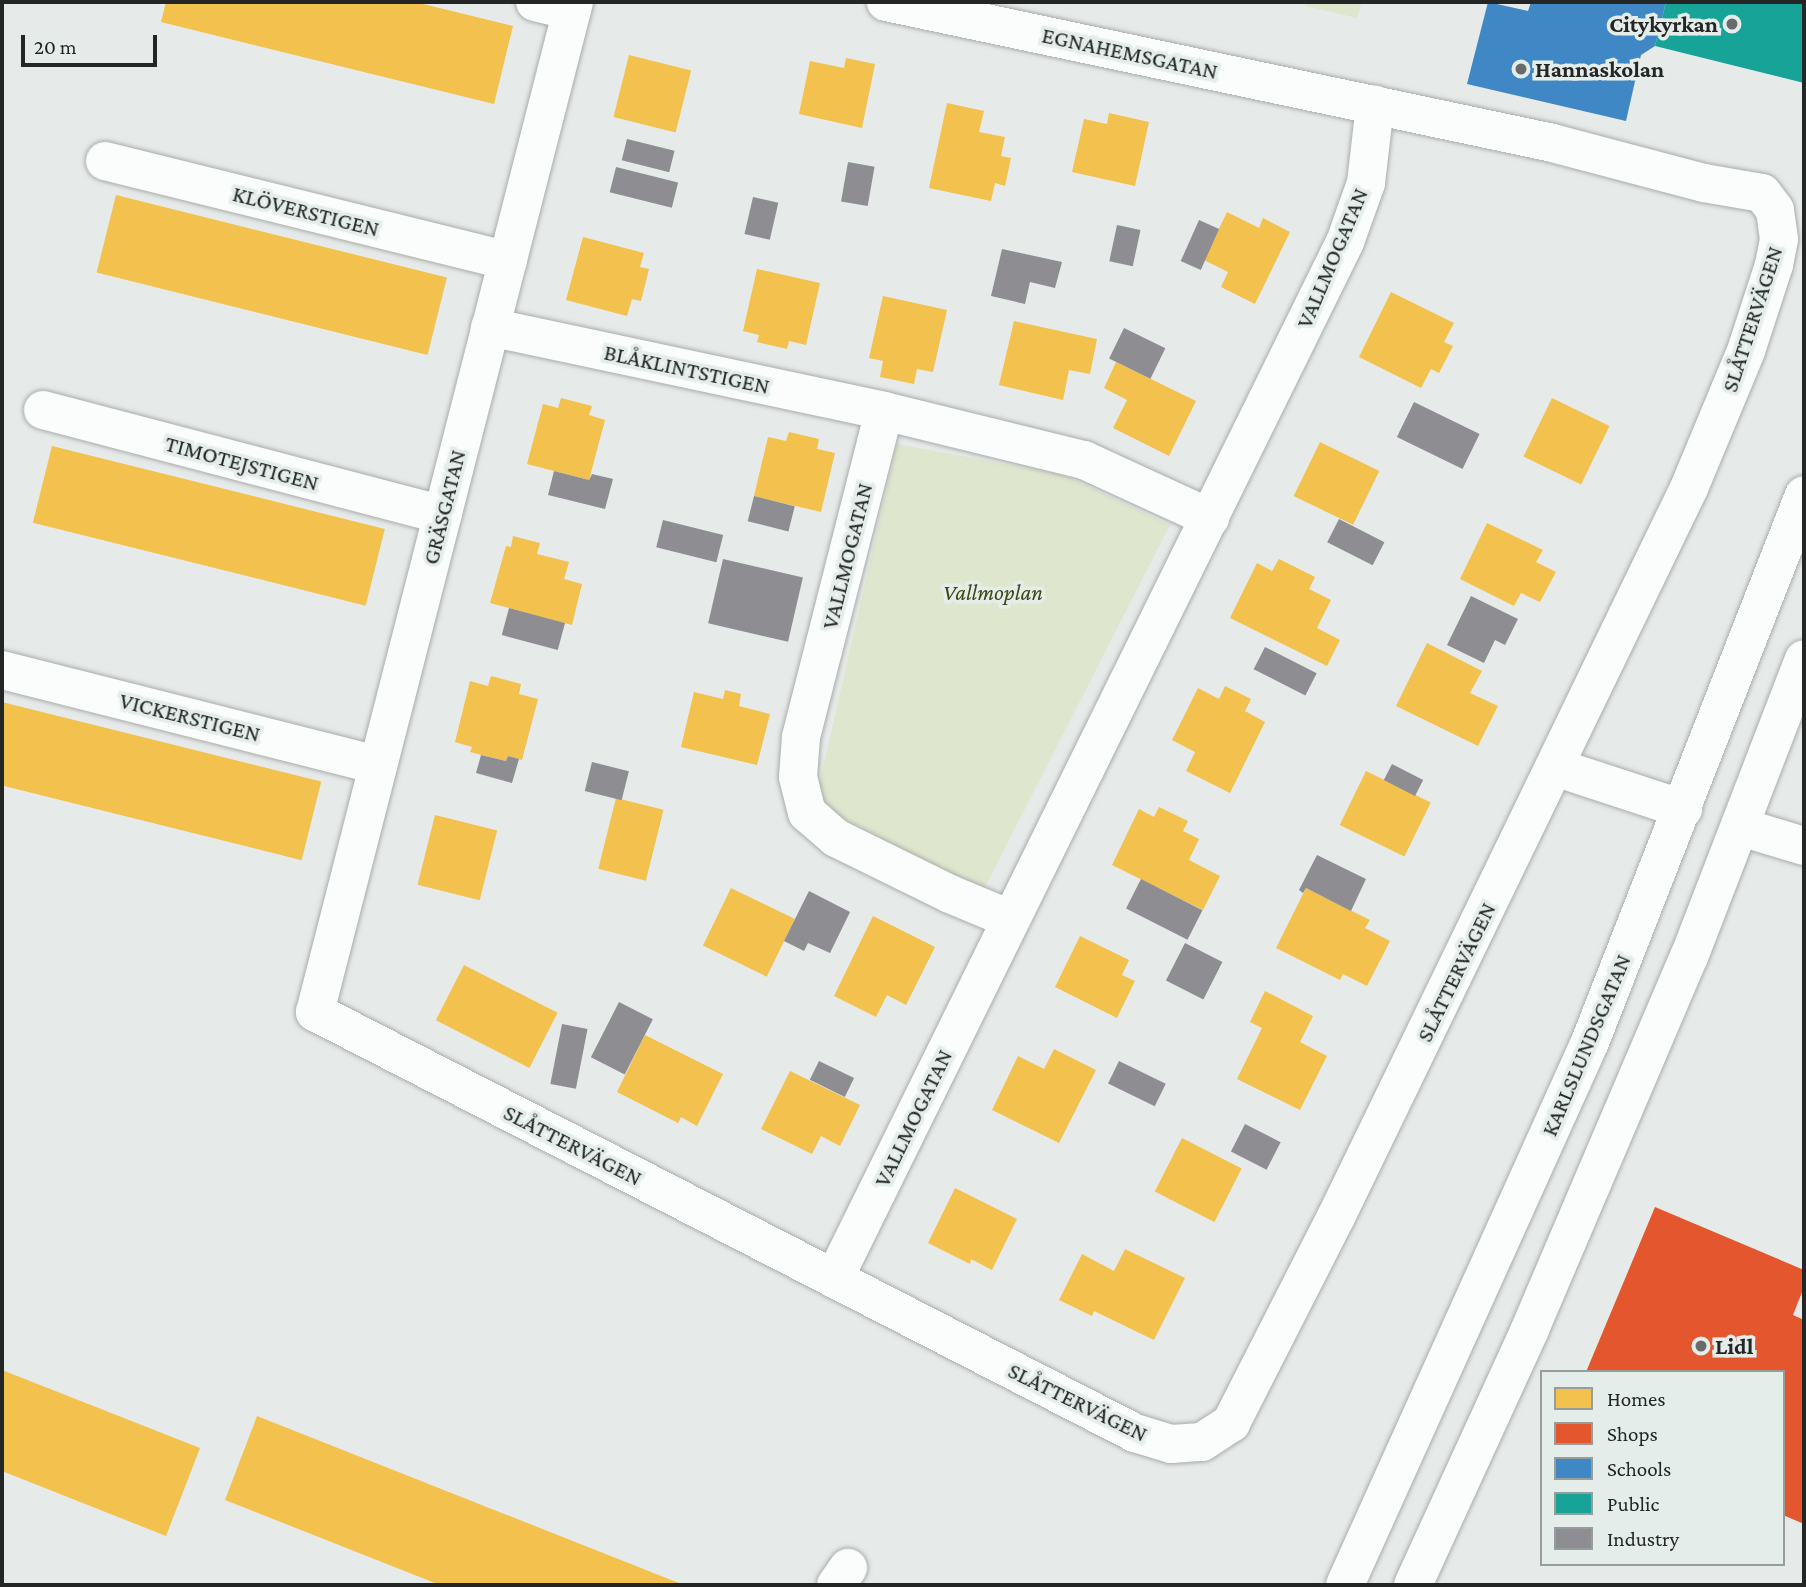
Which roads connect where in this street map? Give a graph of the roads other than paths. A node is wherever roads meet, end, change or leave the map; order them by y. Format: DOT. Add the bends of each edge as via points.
graph roads {
  1 [pos="535,2"];
  2 [pos="886,2"];
  3 [pos="573,6"];
  4 [pos="1375,105"];
  5 [pos="105,161"];
  6 [pos="508,261"];
  7 [pos="490,327"];
  8 [pos="43,410"];
  9 [pos="884,411"];
  10 [pos="1804,495"];
  11 [pos="442,515"];
  12 [pos="1210,518"];
  13 [pos="1804,659"];
  14 [pos="2,670"];
  15 [pos="378,765"];
  16 [pos="1555,767"];
  17 [pos="1683,809"];
  18 [pos="1741,827"];
  19 [pos="1804,846"];
  20 [pos="1010,919"];
  21 [pos="315,1012"];
  22 [pos="834,1279"];
  23 [pos="1345,1585"];
  24 [pos="1413,1585"];
  1 -- 3 [label="street"];
  2 -- 4 [label="street, EGNAHEMSGATAN"];
  3 -- 6 [label="street, GRÄSGATAN"];
  4 -- 12 [label="street, VALLMOGATAN" via="1366,183 1345,242"];
  4 -- 16 [label="street, SLÅTTERVÄGEN" via="1762,193 1775,210 1779,239 1774,265 1746,351 1689,488"];
  5 -- 6 [label="street, KLÖVERSTIGEN"];
  6 -- 7 [label="street, GRÄSGATAN"];
  7 -- 9 [label="street, BLÅKLINTSTIGEN"];
  7 -- 11 [label="street, GRÄSGATAN"];
  8 -- 11 [label="street, TIMOTEJSTIGEN"];
  9 -- 12 [label="street" via="1084,460"];
  9 -- 20 [label="street, VALLMOGATAN" via="801,737 798,777 807,813 836,838"];
  10 -- 17 [label="street, KARLSLUNDSGATAN"];
  11 -- 15 [label="street, GRÄSGATAN"];
  12 -- 20 [label="street, VALLMOGATAN"];
  13 -- 18 [label="street"];
  14 -- 15 [label="street, VICKERSTIGEN"];
  15 -- 21 [label="street, GRÄSGATAN"];
  16 -- 17 [label="street"];
  16 -- 22 [label="street, SLÅTTERVÄGEN" via="1231,1423 1202,1442 1171,1444 1135,1433"];
  17 -- 18 [label="street"];
  17 -- 23 [label="street, KARLSLUNDSGATAN" via="1590,1042"];
  18 -- 19 [label="street"];
  18 -- 24 [label="street" via="1530,1329"];
  20 -- 22 [label="street, VALLMOGATAN"];
  21 -- 22 [label="street, SLÅTTERVÄGEN"];
}
